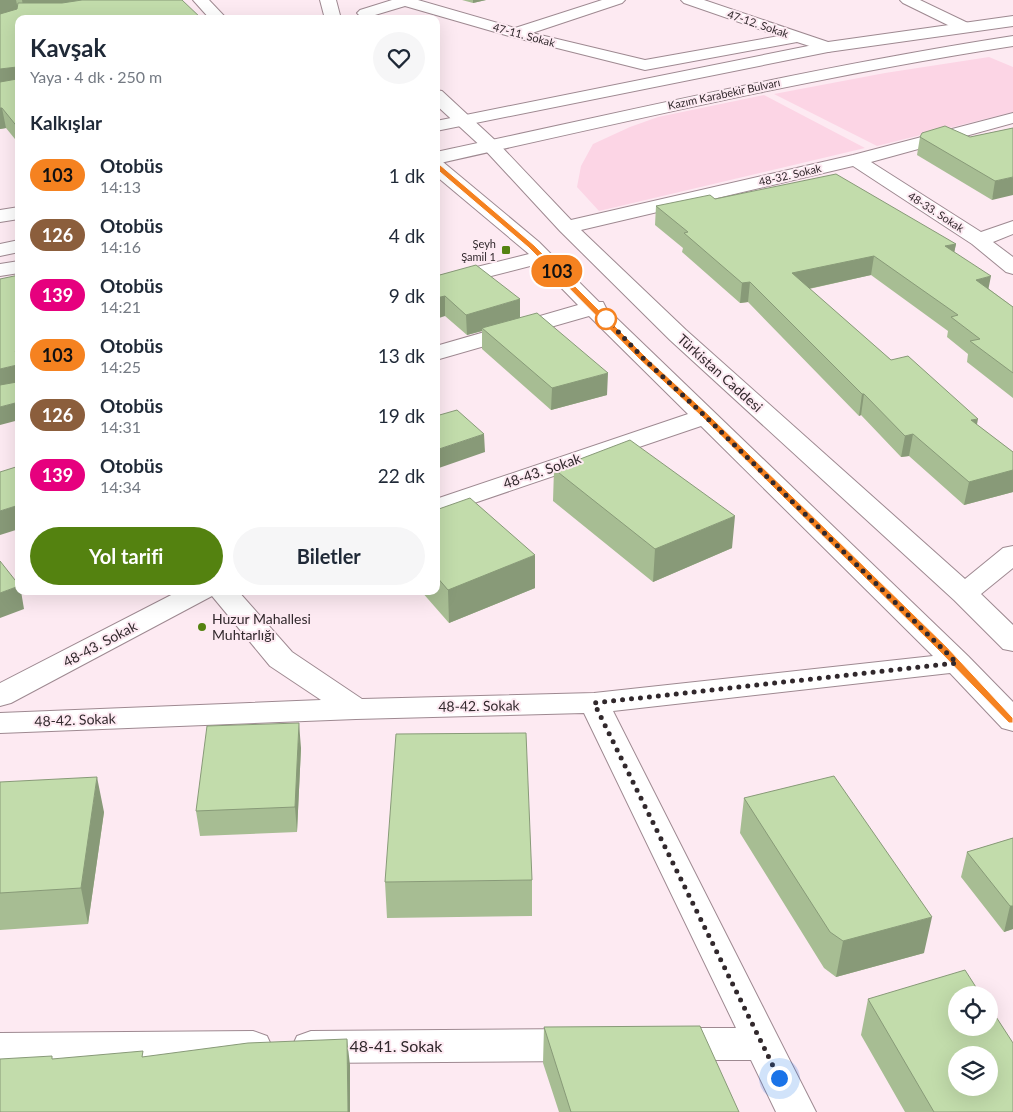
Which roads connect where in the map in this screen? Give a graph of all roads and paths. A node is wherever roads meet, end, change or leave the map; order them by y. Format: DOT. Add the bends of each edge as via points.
graph roads {
  1 [pos="201,0"];
  2 [pos="328,0"];
  3 [pos="617,0"];
  4 [pos="689,0"];
  5 [pos="908,0"];
  6 [pos="406,1"];
  7 [pos="364,11"];
  8 [pos="215,15"];
  9 [pos="332,15"];
  10 [pos="1013,21"];
  11 [pos="964,28"];
  12 [pos="515,33"];
  13 [pos="797,37"];
  14 [pos="1013,41"];
  15 [pos="828,47"];
  16 [pos="440,99"];
  17 [pos="1013,118"];
  18 [pos="464,120"];
  19 [pos="440,125"];
  20 [pos="491,146"];
  21 [pos="856,160"];
  22 [pos="440,170"];
  23 [pos="440,171"];
  24 [pos="15,213"];
  25 [pos="0,216"];
  26 [pos="567,227"];
  27 [pos="1013,227"];
  28 [pos="979,240"];
  29 [pos="15,247"];
  30 [pos="0,250"];
  31 [pos="543,257"];
  32 [pos="15,268"];
  33 [pos="1013,268"];
  34 [pos="0,270"];
  35 [pos="440,283"];
  36 [pos="595,308"];
  37 [pos="440,352"];
  38 [pos="705,416"];
  39 [pos="440,507"];
  40 [pos="1013,554"];
  41 [pos="964,594"];
  42 [pos="193,595"];
  43 [pos="226,595"];
  44 [pos="1013,642"];
  45 [pos="957,663"];
  46 [pos="0,696"];
  47 [pos="594,703"];
  48 [pos="356,709"];
  49 [pos="1013,721"];
  50 [pos="0,724"];
  51 [pos="762,1044"];
  52 [pos="0,1049"];
  53 [pos="796,1112"];
  1 -- 8 [label="street"];
  2 -- 9 [label="street"];
  3 -- 12 [label="street"];
  4 -- 13 [label="street, 47-12. Sokak"];
  5 -- 11 [label="street"];
  6 -- 7 [label="street"];
  6 -- 12 [label="street, 47-11. Sokak"];
  10 -- 11 [label="street, Kazım Karabekir Bulvarı"];
  11 -- 15 [label="street, Kazım Karabekir Bulvarı"];
  12 -- 13 [label="street, 47-11. Sokak" via="645,65"];
  13 -- 15 [label="street, 47-12. Sokak"];
  14 -- 20 [label="street, Kazım Karabekir Bulvarı" via="783,82"];
  15 -- 18 [label="street, Kazım Karabekir Bulvarı"];
  16 -- 18 [label="street, Türkistan Caddesi"];
  17 -- 21 [label="street, 48-32. Sokak"];
  18 -- 19 [label="street, Kazım Karabekir Bulvarı"];
  18 -- 20 [label="street, Türkistan Caddesi"];
  20 -- 22 [label="street, Kazım Karabekir Bulvarı"];
  20 -- 26 [label="street, Türkistan Caddesi"];
  21 -- 26 [label="street, 48-32. Sokak"];
  21 -- 28 [label="street, 48-33. Sokak"];
  23 -- 31 [label="street"];
  24 -- 25 [label="street"];
  26 -- 41 [label="street, Türkistan Caddesi" via="678,335"];
  27 -- 28 [label="street"];
  28 -- 33 [label="street, 48-33. Sokak"];
  29 -- 30 [label="street"];
  31 -- 35 [label="street"];
  31 -- 36 [label="street"];
  32 -- 34 [label="street"];
  36 -- 37 [label="street"];
  36 -- 38 [label="street"];
  38 -- 39 [label="street, 48-43. Sokak"];
  38 -- 45 [label="street"];
  40 -- 41 [label="street"];
  41 -- 44 [label="street, Türkistan Caddesi"];
  42 -- 46 [label="street, 48-43. Sokak"];
  43 -- 48 [label="street" via="281,659"];
  45 -- 47 [label="street, 48-42. Sokak"];
  45 -- 49 [label="street"];
  47 -- 48 [label="street, 48-42. Sokak"];
  47 -- 51 [label="street"];
  48 -- 50 [label="street, 48-42. Sokak"];
  51 -- 52 [label="street, 48-41. Sokak"];
  51 -- 53 [label="street"];
}
